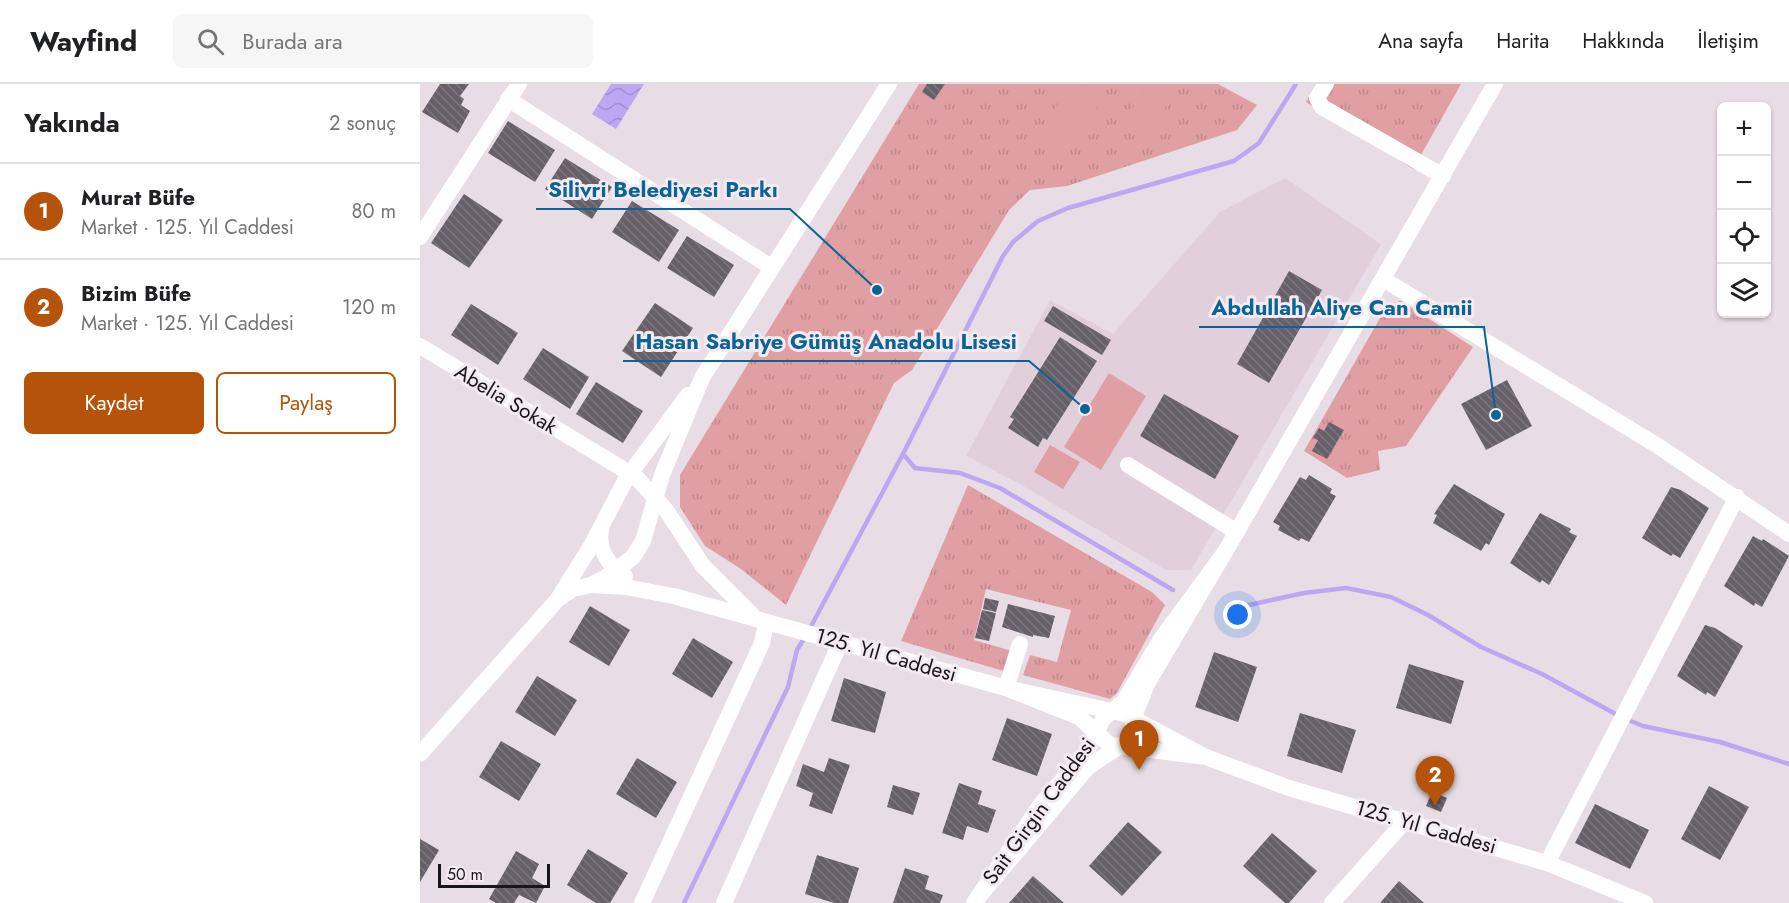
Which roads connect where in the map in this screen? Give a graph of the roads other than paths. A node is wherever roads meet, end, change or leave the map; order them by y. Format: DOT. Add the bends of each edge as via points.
graph roads {
  1 [pos="519,84"];
  2 [pos="889,84"];
  3 [pos="1326,84"];
  4 [pos="1495,84"];
  5 [pos="508,99"];
  6 [pos="1443,176"];
  7 [pos="420,237"];
  8 [pos="771,267"];
  9 [pos="1383,279"];
  10 [pos="420,346"];
  11 [pos="702,378"];
  12 [pos="592,452"];
  13 [pos="1128,465"];
  14 [pos="630,473"];
  15 [pos="618,496"];
  16 [pos="1737,497"];
  17 [pos="661,503"];
  18 [pos="602,526"];
  19 [pos="1237,532"];
  20 [pos="1789,534"];
  21 [pos="1225,552"];
  22 [pos="616,570"];
  23 [pos="591,585"];
  24 [pos="673,596"];
  25 [pos="558,599"];
  26 [pos="766,622"];
  27 [pos="840,643"];
  28 [pos="1020,644"];
  29 [pos="1006,688"];
  30 [pos="1110,711"];
  31 [pos="1133,719"];
  32 [pos="1095,734"];
  33 [pos="1118,747"];
  34 [pos="420,754"];
  35 [pos="1206,757"];
  36 [pos="1406,820"];
  37 [pos="1547,863"];
  38 [pos="975,902"];
  39 [pos="642,903"];
  40 [pos="724,903"];
  41 [pos="1332,903"];
  42 [pos="1645,903"];
  1 -- 5 [label="street"];
  2 -- 8 [label="street"];
  3 -- 6 [label="street" via="1317,98 1322,106"];
  4 -- 6 [label="street"];
  5 -- 7 [label="street"];
  5 -- 8 [label="street"];
  6 -- 9 [label="street"];
  8 -- 11 [label="street"];
  9 -- 16 [label="street"];
  9 -- 19 [label="street"];
  10 -- 12 [label="street, Abelia Sokak"];
  11 -- 14 [label="street"];
  11 -- 17 [label="street" via="671,452"];
  12 -- 14 [label="street"];
  12 -- 15 [label="street" via="621,482"];
  13 -- 19 [label="street"];
  14 -- 15 [label="street"];
  14 -- 17 [label="street"];
  15 -- 18 [label="street"];
  16 -- 20 [label="street"];
  16 -- 37 [label="street"];
  17 -- 22 [label="street" via="633,557"];
  17 -- 26 [label="street" via="702,566 748,613"];
  18 -- 22 [label="street" via="601,548"];
  18 -- 25 [label="street"];
  19 -- 21 [label="street"];
  21 -- 30 [label="street, Sait Girgin Caddesi" via="1161,639 1124,701"];
  21 -- 31 [label="street, Sait Girgin Caddesi" via="1148,684"];
  22 -- 23 [label="street"];
  22 -- 24 [label="street"];
  23 -- 24 [label="street"];
  23 -- 25 [label="street" via="573,589"];
  24 -- 26 [label="street, 125. Yıl Caddesi"];
  25 -- 34 [label="street"];
  26 -- 27 [label="street, 125. Yıl Caddesi"];
  26 -- 39 [label="street" via="762,643"];
  27 -- 29 [label="street, 125. Yıl Caddesi"];
  27 -- 40 [label="street"];
  28 -- 29 [label="street"];
  29 -- 30 [label="street, 125. Yıl Caddesi"];
  29 -- 32 [label="street, 125. Yıl Caddesi" via="1079,717"];
  30 -- 31 [label="street, 125. Yıl Caddesi"];
  30 -- 32 [label="street, Sait Girgin Caddesi"];
  31 -- 33 [label="street, Sait Girgin Caddesi" via="1129,740"];
  31 -- 35 [label="street, 125. Yıl Caddesi"];
  32 -- 33 [label="street, 125. Yıl Caddesi" via="1110,746"];
  32 -- 38 [label="street, Sait Girgin Caddesi" via="1086,753 1041,804"];
  33 -- 35 [label="street, 125. Yıl Caddesi"];
  33 -- 38 [label="street, Sait Girgin Caddesi" via="1088,767"];
  35 -- 36 [label="street, 125. Yıl Caddesi" via="1289,788"];
  36 -- 37 [label="street, 125. Yıl Caddesi"];
  36 -- 41 [label="street"];
  37 -- 42 [label="street, 125. Yıl Caddesi"];
}
